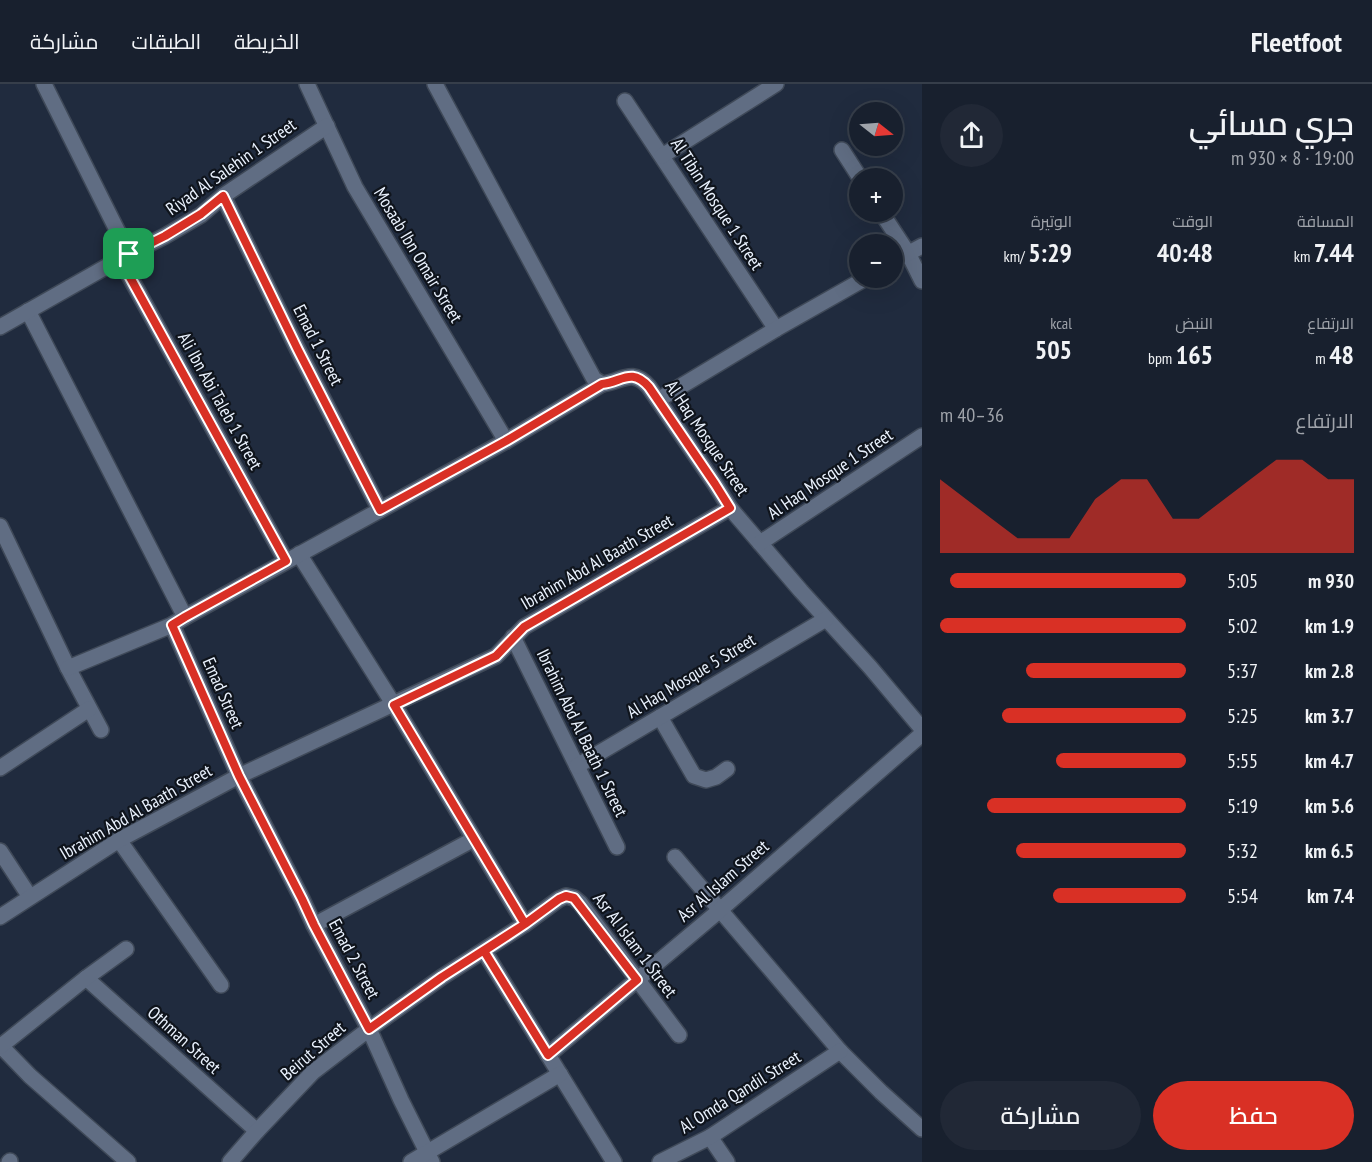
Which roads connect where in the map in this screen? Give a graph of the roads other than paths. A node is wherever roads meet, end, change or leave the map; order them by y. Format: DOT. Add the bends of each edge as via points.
graph roads {
  1 [pos="44,84"];
  2 [pos="307,84"];
  3 [pos="435,84"];
  4 [pos="776,84"];
  5 [pos="625,101"];
  6 [pos="327,126"];
  7 [pos="842,150"];
  8 [pos="662,156"];
  9 [pos="854,168"];
  10 [pos="223,196"];
  11 [pos="888,222"];
  12 [pos="922,246"];
  13 [pos="908,253"];
  14 [pos="125,256"];
  15 [pos="903,256"];
  16 [pos="922,281"];
  17 [pos="849,288"];
  18 [pos="28,311"];
  19 [pos="0,327"];
  20 [pos="776,329"];
  21 [pos="602,384"];
  22 [pos="658,400"];
  23 [pos="922,436"];
  24 [pos="506,441"];
  25 [pos="730,508"];
  26 [pos="380,510"];
  27 [pos="0,526"];
  28 [pos="760,543"];
  29 [pos="292,558"];
  30 [pos="826,619"];
  31 [pos="178,621"];
  32 [pos="513,637"];
  33 [pos="68,668"];
  34 [pos="394,705"];
  35 [pos="89,709"];
  36 [pos="660,717"];
  37 [pos="922,729"];
  38 [pos="100,730"];
  39 [pos="922,734"];
  40 [pos="576,766"];
  41 [pos="0,768"];
  42 [pos="726,769"];
  43 [pos="239,776"];
  44 [pos="474,839"];
  45 [pos="119,840"];
  46 [pos="617,847"];
  47 [pos="0,851"];
  48 [pos="675,857"];
  49 [pos="30,897"];
  50 [pos="720,910"];
  51 [pos="0,917"];
  52 [pos="525,924"];
  53 [pos="314,925"];
  54 [pos="126,949"];
  55 [pos="484,951"];
  56 [pos="86,978"];
  57 [pos="637,980"];
  58 [pos="221,985"];
  59 [pos="369,1029"];
  60 [pos="679,1035"];
  61 [pos="1,1046"];
  62 [pos="840,1051"];
  63 [pos="548,1055"];
  64 [pos="560,1074"];
  65 [pos="922,1129"];
  66 [pos="257,1131"];
  67 [pos="710,1137"];
  68 [pos="430,1158"];
  69 [pos="128,1162"];
  70 [pos="230,1162"];
  71 [pos="411,1162"];
  72 [pos="614,1162"];
  73 [pos="660,1162"];
  74 [pos="728,1162"];
  1 -- 14 [label="street, Ali Ibn Abi Taleb 1 Street"];
  2 -- 6 [label="street, Mosaab Ibn Omair Street"];
  3 -- 21 [label="street" via="594,379"];
  4 -- 8 [label="street"];
  5 -- 8 [label="street, Al Tibin Mosque 1 Street"];
  6 -- 10 [label="street, Riyad Al Salehin 1 Street"];
  6 -- 24 [label="street, Mosaab Ibn Omair Street" via="355,187"];
  7 -- 9 [label="street"];
  8 -- 20 [label="street, Al Tibin Mosque 1 Street"];
  10 -- 14 [label="street, Riyad Al Salehin 1 Street" via="201,214"];
  10 -- 26 [label="street, Emad 1 Street"];
  11 -- 13 [label="street"];
  12 -- 13 [label="street"];
  13 -- 15 [label="street"];
  13 -- 16 [label="street"];
  14 -- 18 [label="street, Riyad Al Salehin 1 Street"];
  14 -- 29 [label="street, Ali Ibn Abi Taleb 1 Street"];
  17 -- 20 [label="street"];
  18 -- 19 [label="street, Riyad Al Salehin 1 Street"];
  18 -- 31 [label="street, Emad Street"];
  20 -- 22 [label="street"];
  21 -- 22 [label="street, Al Haq Mosque Street" via="634,376"];
  21 -- 24 [label="street"];
  22 -- 25 [label="street, Al Haq Mosque Street"];
  23 -- 28 [label="street, Al Haq Mosque 1 Street"];
  24 -- 26 [label="street"];
  25 -- 28 [label="street, Al Haq Mosque Street"];
  25 -- 32 [label="street, Ibrahim Abd Al Baath Street"];
  26 -- 29 [label="street"];
  27 -- 33 [label="street"];
  28 -- 30 [label="street, Al Haq Mosque Street"];
  29 -- 31 [label="street"];
  29 -- 34 [label="street"];
  30 -- 36 [label="street, Al Haq Mosque 5 Street"];
  30 -- 37 [label="street, Al Haq Mosque Street"];
  31 -- 33 [label="street"];
  31 -- 43 [label="street, Emad Street"];
  32 -- 34 [label="street, Ibrahim Abd Al Baath Street" via="496,656"];
  32 -- 40 [label="street, Ibrahim Abd Al Baath 1 Street"];
  33 -- 35 [label="street"];
  34 -- 43 [label="street, Ibrahim Abd Al Baath Street"];
  34 -- 44 [label="street"];
  35 -- 38 [label="street"];
  35 -- 41 [label="street"];
  36 -- 40 [label="street, Al Haq Mosque 5 Street"];
  36 -- 42 [label="street" via="694,776 706,780"];
  39 -- 50 [label="street, Asr Al Islam Street"];
  40 -- 46 [label="street, Ibrahim Abd Al Baath 1 Street"];
  43 -- 45 [label="street, Ibrahim Abd Al Baath Street"];
  43 -- 53 [label="street, Emad 2 Street"];
  44 -- 52 [label="street"];
  44 -- 53 [label="street"];
  45 -- 49 [label="street, Ibrahim Abd Al Baath Street"];
  45 -- 58 [label="street"];
  47 -- 49 [label="street"];
  48 -- 50 [label="street"];
  49 -- 51 [label="street, Ibrahim Abd Al Baath Street"];
  50 -- 57 [label="street, Asr Al Islam Street"];
  50 -- 62 [label="street"];
  52 -- 55 [label="street, Beirut Street"];
  52 -- 57 [label="street, Asr Al Islam 1 Street" via="559,899 574,898"];
  53 -- 59 [label="street, Emad 2 Street"];
  54 -- 56 [label="street"];
  55 -- 59 [label="street, Beirut Street"];
  55 -- 63 [label="street"];
  56 -- 61 [label="street"];
  56 -- 66 [label="street, Othman Street"];
  57 -- 60 [label="street, Asr Al Islam 1 Street"];
  57 -- 63 [label="street, Asr Al Islam Street"];
  59 -- 66 [label="street, Beirut Street" via="313,1072"];
  59 -- 68 [label="street, Emad 2 Street"];
  61 -- 69 [label="street"];
  62 -- 65 [label="street"];
  62 -- 67 [label="street, Al Omda Qandil Street"];
  63 -- 64 [label="street"];
  64 -- 68 [label="street"];
  64 -- 72 [label="street"];
  66 -- 70 [label="street, Beirut Street"];
  67 -- 73 [label="street, Al Omda Qandil Street"];
  67 -- 74 [label="street"];
  68 -- 71 [label="street"];
}
